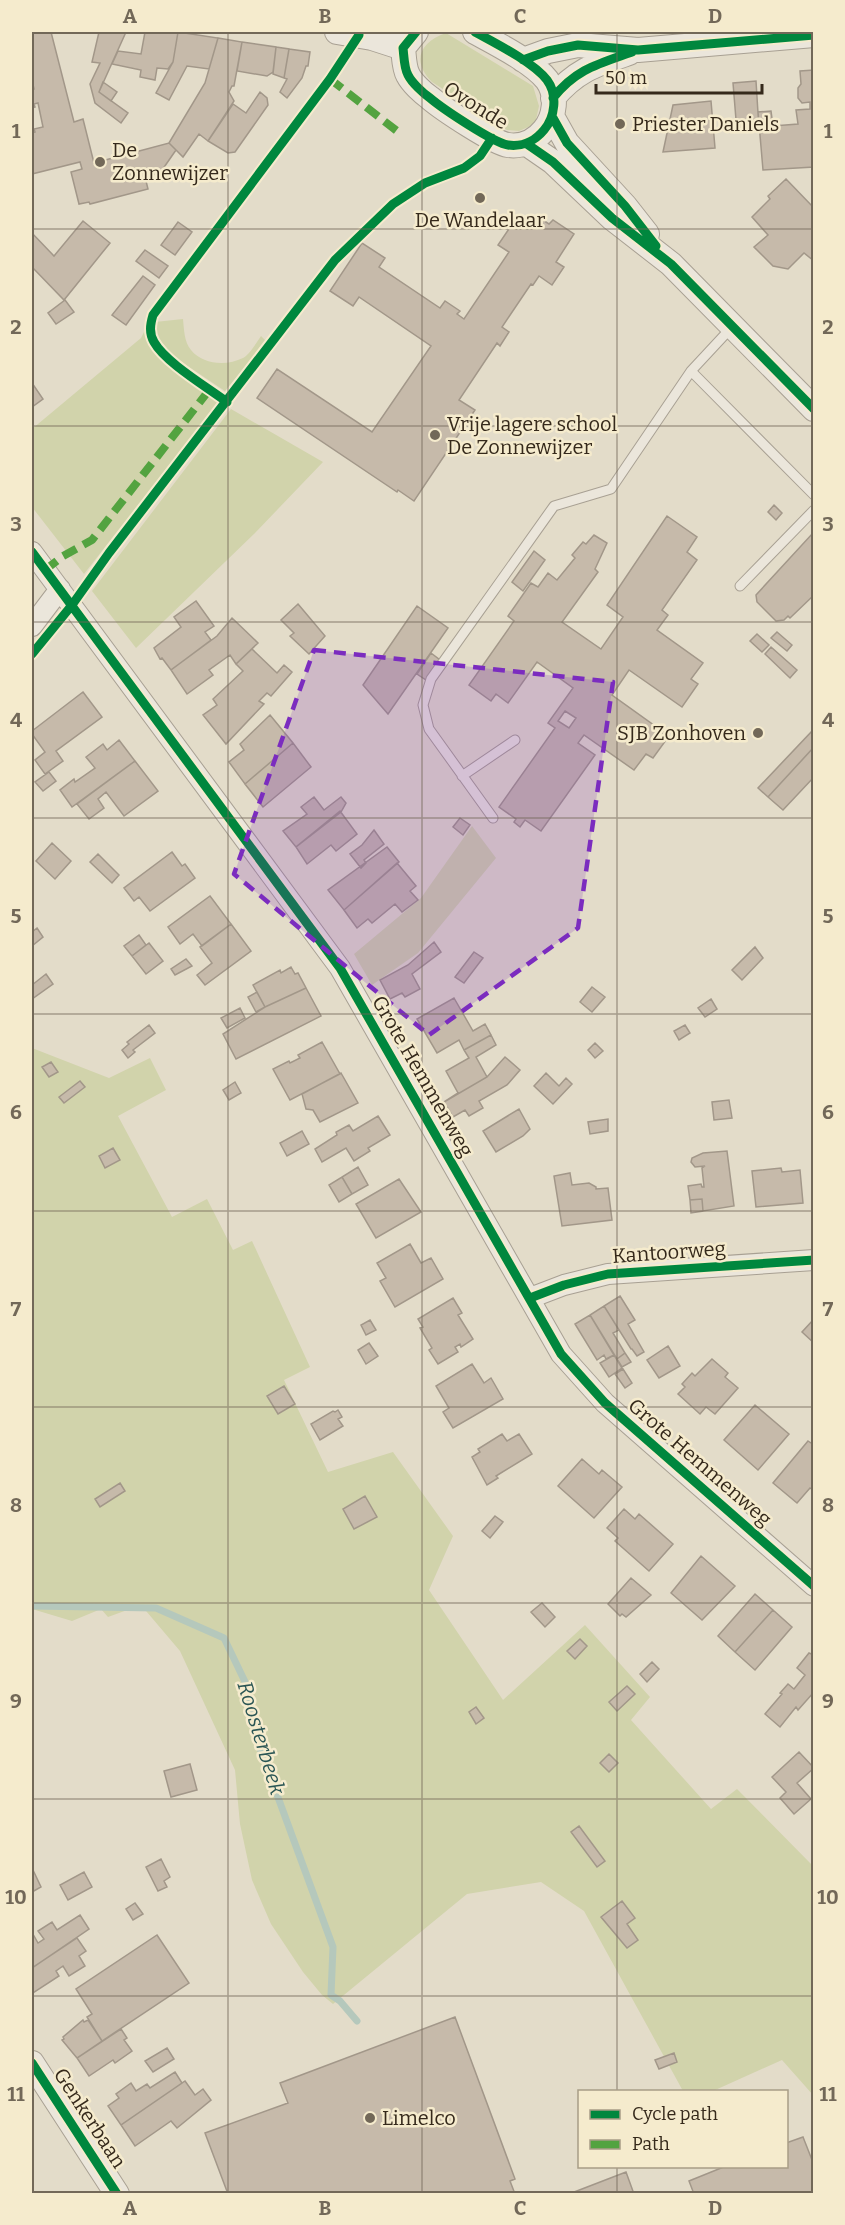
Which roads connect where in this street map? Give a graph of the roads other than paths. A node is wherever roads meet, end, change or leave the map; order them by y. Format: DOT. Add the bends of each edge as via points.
graph roads {
  1 [pos="337,32"];
  2 [pos="475,32"];
  3 [pos="813,35"];
  4 [pos="410,40"];
  5 [pos="638,50"];
  6 [pos="523,60"];
  7 [pos="553,108"];
  8 [pos="526,144"];
  9 [pos="670,264"];
  10 [pos="733,327"];
  11 [pos="691,371"];
  12 [pos="813,408"];
  13 [pos="813,495"];
  14 [pos="812,514"];
  15 [pos="32,552"];
  16 [pos="740,586"];
  17 [pos="60,589"];
  18 [pos="32,626"];
  19 [pos="515,740"];
  20 [pos="462,776"];
  21 [pos="493,818"];
  22 [pos="813,1260"];
  23 [pos="530,1298"];
  24 [pos="813,1586"];
  25 [pos="32,2063"];
  26 [pos="117,2193"];
  1 -- 4 [label="street"];
  2 -- 6 [label="street"];
  3 -- 5 [label="street"];
  4 -- 8 [label="street, Ovonde" via="407,74 429,98 492,138 507,145"];
  5 -- 6 [label="street" via="578,45"];
  5 -- 7 [label="street, Ovonde" via="581,72 566,82"];
  6 -- 7 [label="street" via="547,80"];
  7 -- 8 [label="street, Ovonde" via="543,132"];
  7 -- 9 [label="street" via="567,143 625,206"];
  8 -- 9 [label="street" via="553,162 612,218"];
  9 -- 10 [label="street"];
  10 -- 11 [label="lane"];
  10 -- 12 [label="street"];
  11 -- 13 [label="lane"];
  11 -- 20 [label="lane" via="610,489 554,506 431,679 423,705 429,729"];
  14 -- 16 [label="lane"];
  15 -- 17 [label="street, Grote Hemmenweg"];
  17 -- 18 [label="street"];
  17 -- 23 [label="street, Grote Hemmenweg" via="340,968"];
  19 -- 20 [label="lane"];
  20 -- 21 [label="lane"];
  22 -- 23 [label="street, Kantoorweg" via="608,1274"];
  23 -- 24 [label="street, Grote Hemmenweg" via="561,1354 605,1403"];
  25 -- 26 [label="street, Genkerbaan"];
}
